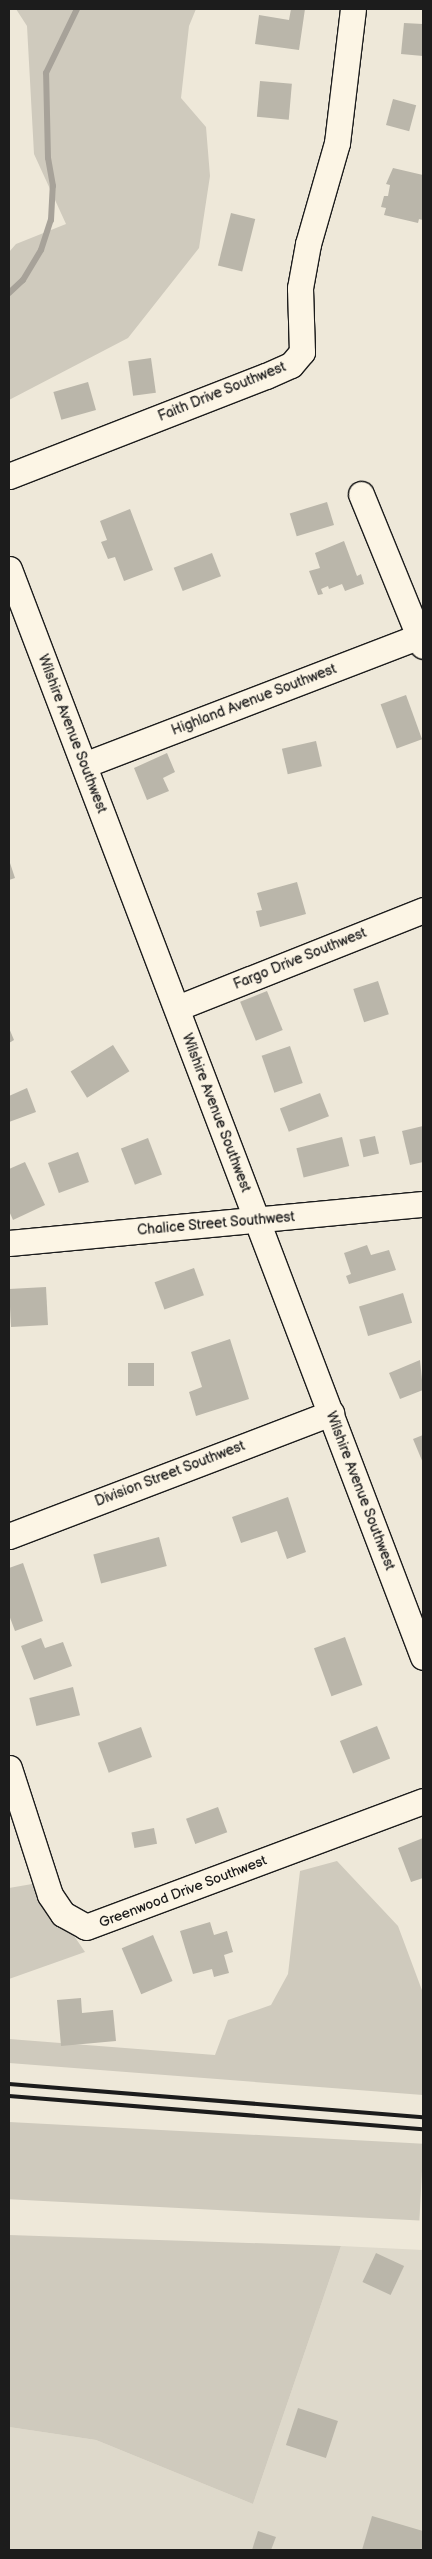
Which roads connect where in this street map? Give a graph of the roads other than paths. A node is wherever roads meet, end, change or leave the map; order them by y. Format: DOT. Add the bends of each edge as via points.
graph roads {
  1 [pos="353,9"];
  2 [pos="9,476"];
  3 [pos="361,494"];
  4 [pos="9,569"];
  5 [pos="422,639"];
  6 [pos="84,765"];
  7 [pos="423,910"];
  8 [pos="177,1008"];
  9 [pos="423,1204"];
  10 [pos="257,1221"];
  11 [pos="9,1243"];
  12 [pos="331,1413"];
  13 [pos="9,1536"];
  14 [pos="423,1657"];
  15 [pos="9,1768"];
  16 [pos="423,1801"];
  1 -- 2 [label="street, Faith Drive Southwest" via="336,143 308,244 300,288 302,352 291,365 266,376"];
  3 -- 5 [label="street"];
  4 -- 6 [label="street, Wilshire Avenue Southwest"];
  5 -- 6 [label="street, Highland Avenue Southwest"];
  6 -- 8 [label="street, Wilshire Avenue Southwest"];
  7 -- 8 [label="street, Fargo Drive Southwest"];
  8 -- 10 [label="street, Wilshire Avenue Southwest"];
  9 -- 10 [label="street, Chalice Street Southwest"];
  10 -- 11 [label="street, Chalice Street Southwest"];
  10 -- 12 [label="street, Wilshire Avenue Southwest"];
  12 -- 13 [label="street, Division Street Southwest"];
  12 -- 14 [label="street, Wilshire Avenue Southwest"];
  15 -- 16 [label="street, Greenwood Drive Southwest" via="50,1894 63,1914 86,1928"];
}
